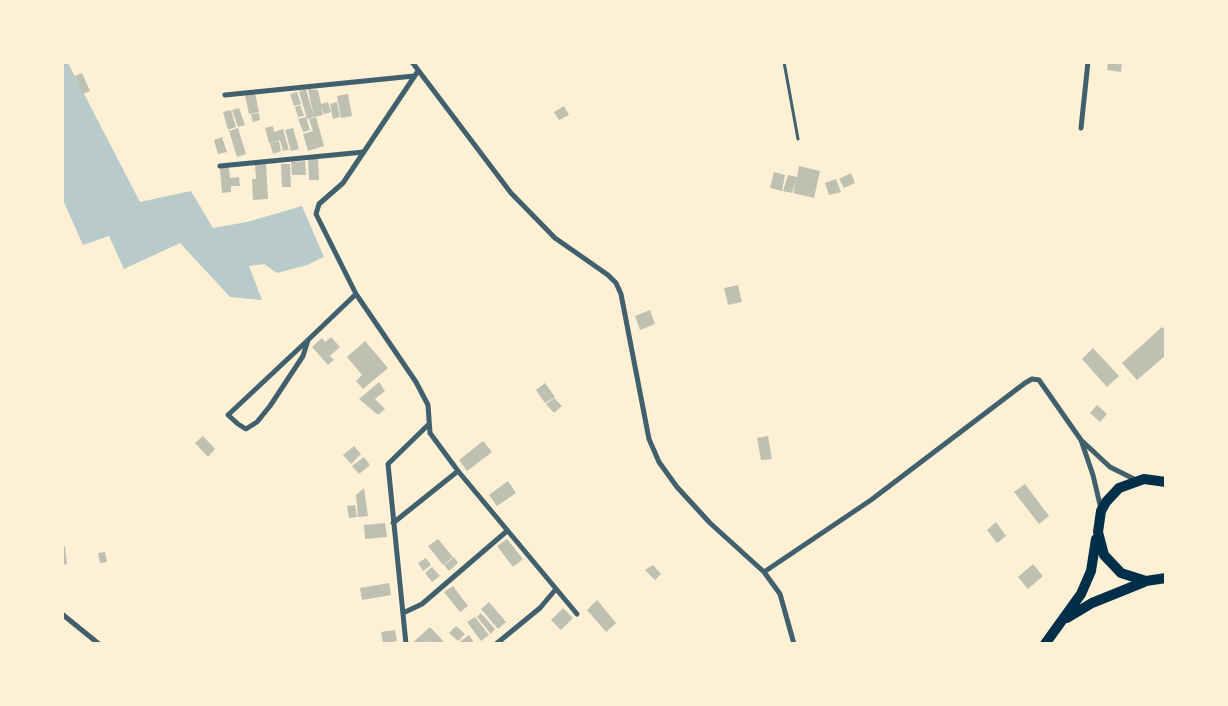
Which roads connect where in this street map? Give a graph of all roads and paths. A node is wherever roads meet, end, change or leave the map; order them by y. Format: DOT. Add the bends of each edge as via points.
graph roads {
  1 [pos="412,62"];
  2 [pos="784,62"];
  3 [pos="1088,62"];
  4 [pos="416,73"];
  5 [pos="225,95"];
  6 [pos="1081,128"];
  7 [pos="798,139"];
  8 [pos="364,152"];
  9 [pos="220,166"];
  10 [pos="356,294"];
  11 [pos="308,340"];
  12 [pos="428,425"];
  13 [pos="1081,440"];
  14 [pos="458,471"];
  15 [pos="1166,477"];
  16 [pos="1151,479"];
  17 [pos="1137,480"];
  18 [pos="1166,482"];
  19 [pos="1101,511"];
  20 [pos="394,523"];
  21 [pos="507,531"];
  22 [pos="1098,532"];
  23 [pos="764,572"];
  24 [pos="1166,578"];
  25 [pos="1146,581"];
  26 [pos="556,589"];
  27 [pos="403,613"];
  28 [pos="62,614"];
  29 [pos="577,614"];
  30 [pos="1062,622"];
  31 [pos="100,644"];
  32 [pos="406,644"];
  33 [pos="496,644"];
  34 [pos="794,644"];
  35 [pos="1045,644"];
  1 -- 4 [label="street"];
  2 -- 7 [label="lane"];
  3 -- 6 [label="street"];
  4 -- 5 [label="street"];
  4 -- 8 [label="street"];
  4 -- 23 [label="street" via="511,193 555,238 616,283 649,439 659,462 710,523"];
  8 -- 9 [label="street"];
  8 -- 10 [label="street" via="343,183 316,209"];
  10 -- 11 [label="street"];
  10 -- 12 [label="street" via="416,382 428,404"];
  11 -- 11 [label="street" via="228,415 246,428 261,417 303,356"];
  12 -- 14 [label="street" via="430,433"];
  12 -- 20 [label="street" via="388,464"];
  13 -- 17 [label="street" via="1110,466"];
  13 -- 19 [label="street"];
  13 -- 23 [label="street" via="1040,380 1032,380 871,500"];
  14 -- 20 [label="street"];
  14 -- 21 [label="street"];
  15 -- 16 [label="highway"];
  16 -- 17 [label="highway"];
  16 -- 18 [label="highway"];
  17 -- 19 [label="highway" via="1119,488"];
  19 -- 22 [label="highway"];
  20 -- 27 [label="street"];
  21 -- 26 [label="street"];
  21 -- 27 [label="street" via="422,604"];
  22 -- 25 [label="highway" via="1104,555 1114,568 1129,578"];
  22 -- 30 [label="highway" via="1091,571 1082,594"];
  23 -- 34 [label="street" via="780,594"];
  24 -- 25 [label="highway"];
  25 -- 30 [label="highway" via="1092,603"];
  26 -- 29 [label="street"];
  26 -- 33 [label="street" via="540,608"];
  27 -- 32 [label="street"];
  28 -- 31 [label="street"];
  30 -- 35 [label="highway"];
}
